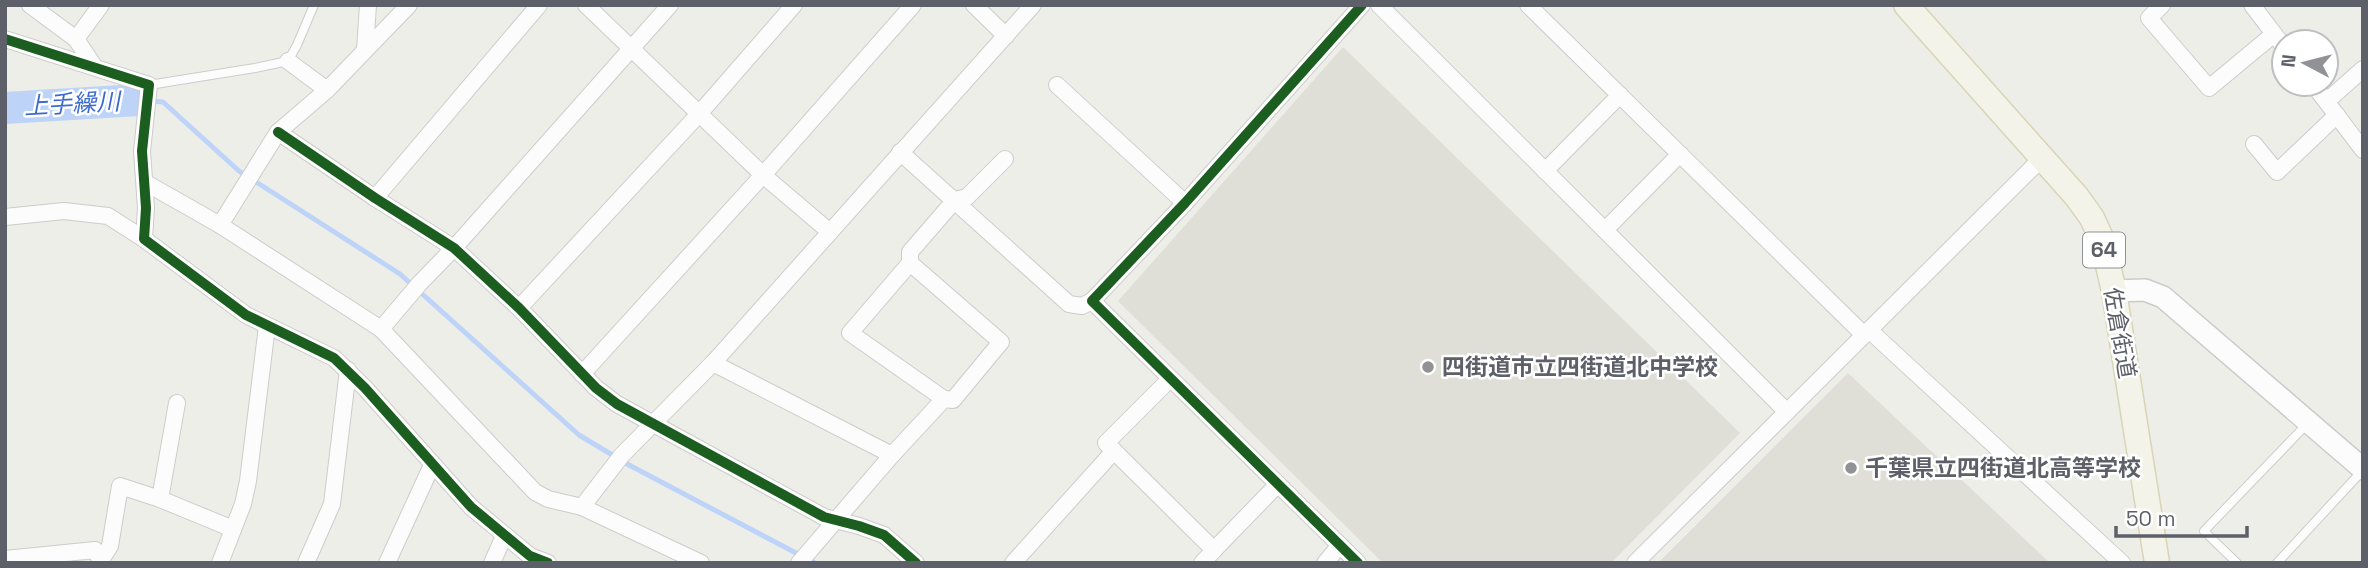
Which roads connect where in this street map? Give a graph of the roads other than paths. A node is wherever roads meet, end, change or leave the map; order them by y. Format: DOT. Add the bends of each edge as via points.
graph roads {
  1 [pos="30,5"];
  2 [pos="101,5"];
  3 [pos="314,5"];
  4 [pos="368,5"];
  5 [pos="409,5"];
  6 [pos="539,5"];
  7 [pos="586,5"];
  8 [pos="670,5"];
  9 [pos="794,5"];
  10 [pos="913,5"];
  11 [pos="974,5"];
  12 [pos="1032,5"];
  13 [pos="1362,5"];
  14 [pos="1379,5"];
  15 [pos="1528,5"];
  16 [pos="1906,5"];
  17 [pos="2162,5"];
  18 [pos="2252,5"];
  19 [pos="2270,28"];
  20 [pos="1006,36"];
  21 [pos="76,38"];
  22 [pos="5,39"];
  23 [pos="2270,46"];
  24 [pos="632,50"];
  25 [pos="365,51"];
  26 [pos="288,61"];
  27 [pos="94,66"];
  28 [pos="2363,69"];
  29 [pos="1057,85"];
  30 [pos="327,90"];
  31 [pos="1620,95"];
  32 [pos="148,96"];
  33 [pos="2324,98"];
  34 [pos="2326,101"];
  35 [pos="699,114"];
  36 [pos="2337,115"];
  37 [pos="278,132"];
  38 [pos="2254,144"];
  39 [pos="2363,149"];
  40 [pos="900,152"];
  41 [pos="1680,154"];
  42 [pos="2042,158"];
  43 [pos="1006,159"];
  44 [pos="1545,170"];
  45 [pos="763,175"];
  46 [pos="146,183"];
  47 [pos="375,198"];
  48 [pos="955,200"];
  49 [pos="1185,203"];
  50 [pos="5,217"];
  51 [pos="220,225"];
  52 [pos="1605,230"];
  53 [pos="830,232"];
  54 [pos="144,239"];
  55 [pos="454,248"];
  56 [pos="910,263"];
  57 [pos="2114,291"];
  58 [pos="1092,301"];
  59 [pos="519,308"];
  60 [pos="267,326"];
  61 [pos="381,329"];
  62 [pos="1866,333"];
  63 [pos="713,363"];
  64 [pos="348,370"];
  65 [pos="582,374"];
  66 [pos="1170,379"];
  67 [pos="944,399"];
  68 [pos="177,402"];
  69 [pos="1787,412"];
  70 [pos="2308,423"];
  71 [pos="651,424"];
  72 [pos="1114,451"];
  73 [pos="892,455"];
  74 [pos="432,465"];
  75 [pos="2363,470"];
  76 [pos="1278,484"];
  77 [pos="160,499"];
  78 [pos="582,507"];
  79 [pos="837,521"];
  80 [pos="233,529"];
  81 [pos="504,536"];
  82 [pos="1340,545"];
  83 [pos="1214,550"];
  84 [pos="5,559"];
  85 [pos="803,559"];
  86 [pos="102,562"];
  87 [pos="220,563"];
  88 [pos="306,563"];
  89 [pos="387,563"];
  90 [pos="492,563"];
  91 [pos="548,563"];
  92 [pos="701,563"];
  93 [pos="916,563"];
  94 [pos="1013,563"];
  95 [pos="1202,563"];
  96 [pos="1325,563"];
  97 [pos="1358,563"];
  98 [pos="1635,563"];
  99 [pos="2122,563"];
  100 [pos="2157,563"];
  101 [pos="2237,563"];
  102 [pos="2277,563"];
  1 -- 21 [label="street"];
  2 -- 21 [label="street"];
  3 -- 26 [label="lane"];
  4 -- 25 [label="street"];
  5 -- 25 [label="street"];
  6 -- 47 [label="street"];
  7 -- 24 [label="street"];
  8 -- 24 [label="street"];
  9 -- 35 [label="street"];
  10 -- 45 [label="street"];
  11 -- 20 [label="street"];
  12 -- 20 [label="street"];
  13 -- 49 [label="street"];
  14 -- 44 [label="street"];
  15 -- 31 [label="street"];
  16 -- 42 [label="main road, 佐倉街道 / 64"];
  17 -- 23 [label="street" via="2149,18 2209,88"];
  18 -- 19 [label="street"];
  20 -- 40 [label="street"];
  21 -- 27 [label="street"];
  22 -- 27 [label="street"];
  24 -- 35 [label="street"];
  24 -- 55 [label="street"];
  25 -- 30 [label="street"];
  26 -- 30 [label="street"];
  26 -- 32 [label="lane"];
  27 -- 32 [label="street"];
  28 -- 34 [label="street"];
  29 -- 49 [label="street"];
  30 -- 37 [label="street"];
  31 -- 41 [label="street"];
  31 -- 44 [label="street"];
  32 -- 46 [label="street" via="142,151"];
  33 -- 34 [label="street"];
  34 -- 36 [label="street"];
  35 -- 45 [label="street"];
  35 -- 59 [label="street"];
  36 -- 38 [label="street" via="2277,172"];
  36 -- 39 [label="street"];
  37 -- 47 [label="street"];
  37 -- 51 [label="street"];
  40 -- 48 [label="street"];
  40 -- 53 [label="street"];
  41 -- 52 [label="street"];
  41 -- 62 [label="street"];
  42 -- 57 [label="main road, 佐倉街道 / 64" via="2092,218"];
  42 -- 62 [label="street"];
  43 -- 48 [label="street" via="967,197"];
  44 -- 52 [label="street"];
  45 -- 53 [label="street"];
  45 -- 65 [label="street"];
  46 -- 51 [label="street"];
  46 -- 54 [label="street"];
  47 -- 55 [label="street"];
  48 -- 56 [label="street" via="910,252"];
  48 -- 58 [label="street" via="1069,304 1082,306"];
  49 -- 58 [label="street"];
  50 -- 54 [label="street" via="64,211 108,216"];
  51 -- 61 [label="street"];
  52 -- 69 [label="street"];
  53 -- 63 [label="street"];
  54 -- 60 [label="street"];
  55 -- 59 [label="street"];
  55 -- 61 [label="street"];
  56 -- 67 [label="street" via="1001,342 953,400"];
  56 -- 67 [label="street" via="850,333"];
  57 -- 70 [label="street" via="2145,290 2162,297"];
  57 -- 100 [label="main road, 佐倉街道 / 64"];
  58 -- 66 [label="street"];
  59 -- 65 [label="street"];
  60 -- 64 [label="street" via="334,358"];
  60 -- 80 [label="street" via="248,481"];
  61 -- 78 [label="street" via="535,492"];
  62 -- 69 [label="street"];
  62 -- 99 [label="street"];
  63 -- 71 [label="street"];
  63 -- 73 [label="street"];
  64 -- 74 [label="street"];
  64 -- 88 [label="street" via="332,504"];
  65 -- 71 [label="street" via="617,404"];
  66 -- 72 [label="street" via="1106,443"];
  66 -- 76 [label="street"];
  67 -- 73 [label="street"];
  68 -- 77 [label="street"];
  69 -- 98 [label="street"];
  70 -- 75 [label="street"];
  70 -- 101 [label="lane" via="2204,530"];
  71 -- 78 [label="street"];
  71 -- 79 [label="street"];
  72 -- 83 [label="street"];
  72 -- 94 [label="street"];
  73 -- 79 [label="street"];
  74 -- 81 [label="street"];
  74 -- 89 [label="street"];
  75 -- 102 [label="lane"];
  76 -- 82 [label="street"];
  76 -- 83 [label="street"];
  77 -- 80 [label="street"];
  77 -- 86 [label="street" via="120,486 110,546"];
  78 -- 92 [label="street"];
  79 -- 85 [label="street"];
  79 -- 93 [label="street" via="884,535"];
  80 -- 87 [label="street"];
  81 -- 90 [label="street"];
  81 -- 91 [label="street"];
  82 -- 96 [label="street"];
  82 -- 97 [label="street"];
  83 -- 95 [label="street"];
  84 -- 86 [label="street" via="95,550"];
}
